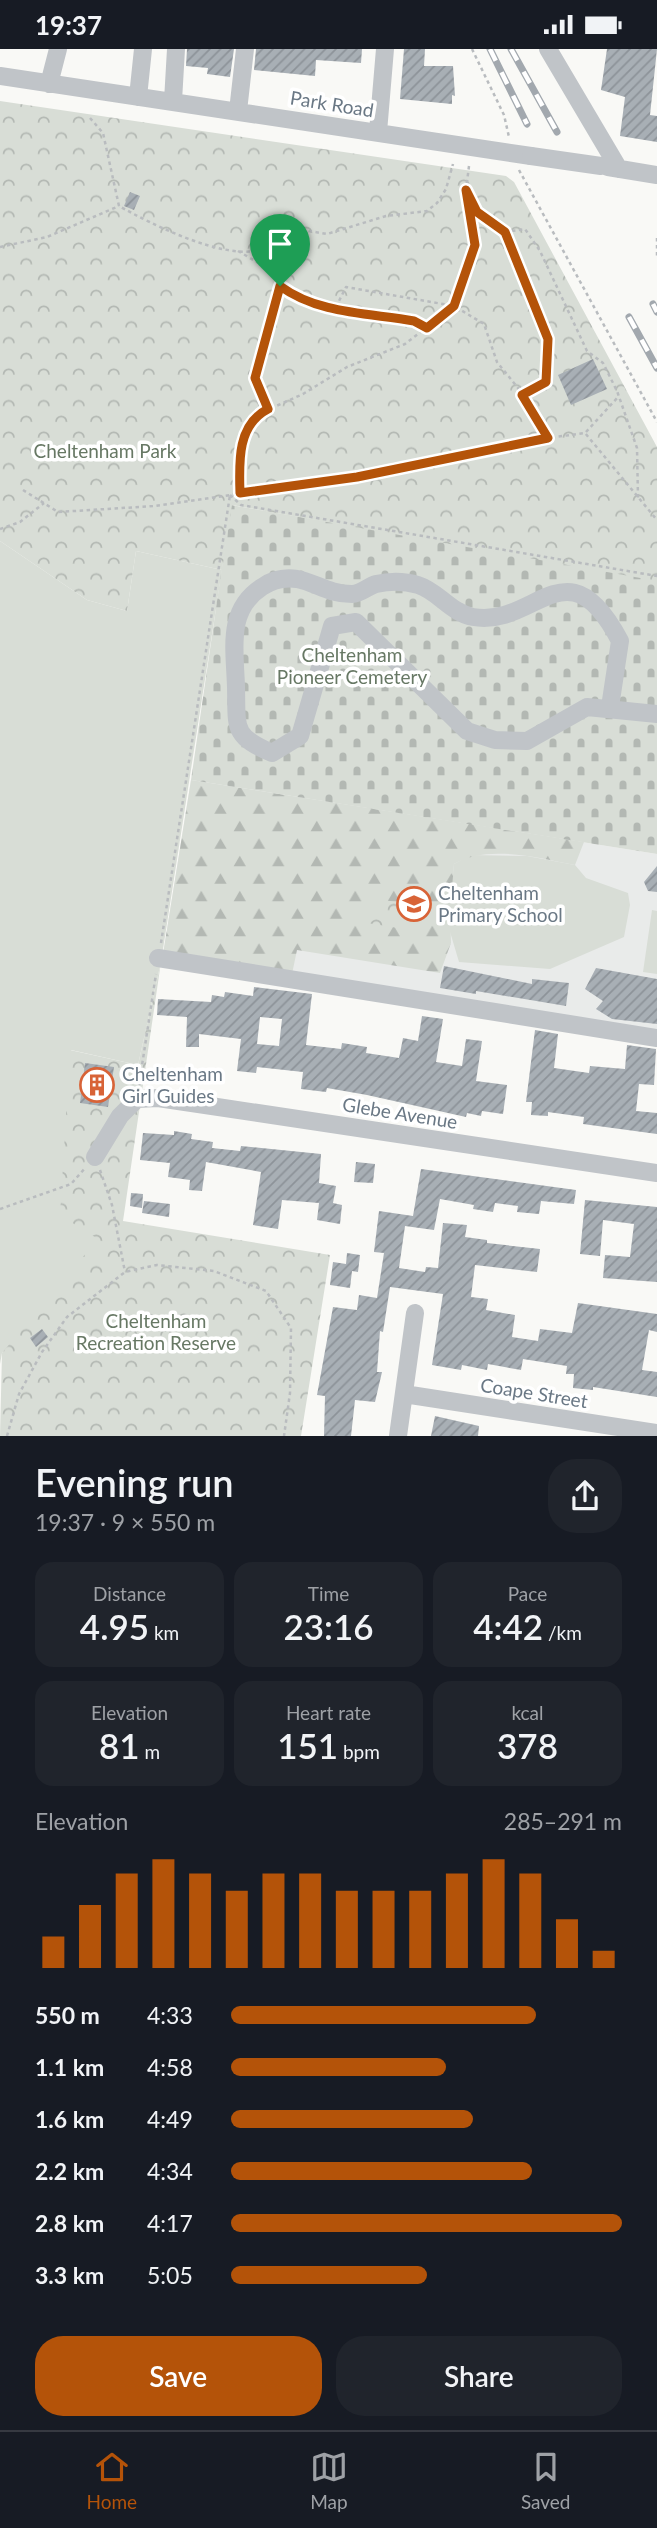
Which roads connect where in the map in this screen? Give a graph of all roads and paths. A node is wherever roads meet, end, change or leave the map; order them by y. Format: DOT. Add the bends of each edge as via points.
graph roads {
  1 [pos="58,49"];
  2 [pos="143,49"];
  3 [pos="176,49"];
  4 [pos="245,49"];
  5 [pos="385,49"];
  6 [pos="472,49"];
  7 [pos="548,49"];
  8 [pos="0,76"];
  9 [pos="49,83"];
  10 [pos="138,97"];
  11 [pos="173,101"];
  12 [pos="238,111"];
  13 [pos="90,118"];
  14 [pos="378,132"];
  15 [pos="523,154"];
  16 [pos="453,164"];
  17 [pos="469,166"];
  18 [pos="619,169"];
  19 [pos="657,175"];
  20 [pos="466,190"];
  21 [pos="119,206"];
  22 [pos="505,232"];
  23 [pos="657,238"];
  24 [pos="0,247"];
  25 [pos="238,251"];
  26 [pos="657,257"];
  27 [pos="280,286"];
  28 [pos="454,306"];
  29 [pos="335,309"];
  30 [pos="427,328"];
  31 [pos="522,395"];
  32 [pos="619,396"];
  33 [pos="268,409"];
  34 [pos="657,422"];
  35 [pos="586,433"];
  36 [pos="548,438"];
  37 [pos="23,490"];
  38 [pos="240,493"];
  39 [pos="230,495"];
  40 [pos="638,498"];
  41 [pos="44,503"];
  42 [pos="657,520"];
  43 [pos="0,529"];
  44 [pos="657,576"];
  45 [pos="328,593"];
  46 [pos="356,594"];
  47 [pos="356,622"];
  48 [pos="332,626"];
  49 [pos="610,707"];
  50 [pos="657,714"];
  51 [pos="159,958"];
  52 [pos="657,1038"];
  53 [pos="137,1098"];
  54 [pos="95,1157"];
  55 [pos="657,1173"];
  56 [pos="0,1209"];
  57 [pos="125,1272"];
  58 [pos="415,1313"];
  59 [pos="404,1394"];
  60 [pos="657,1433"];
  61 [pos="7,1436"];
  62 [pos="284,1436"];
  63 [pos="398,1436"];
  1 -- 9 [label="street"];
  2 -- 10 [label="street"];
  3 -- 11 [label="street"];
  4 -- 12 [label="street"];
  5 -- 14 [label="street"];
  6 -- 15 [label="path"];
  7 -- 18 [label="street"];
  8 -- 9 [label="street, Park Road"];
  9 -- 10 [label="street, Park Road"];
  10 -- 11 [label="street, Park Road"];
  11 -- 12 [label="street, Park Road"];
  12 -- 14 [label="street, Park Road"];
  13 -- 21 [label="path" via="103,133"];
  14 -- 15 [label="street, Park Road"];
  15 -- 18 [label="street, Park Road, bridge"];
  15 -- 34 [label="path" via="520,173"];
  16 -- 25 [label="path" via="446,189 427,211 386,216 327,235 292,228 261,250"];
  17 -- 20 [label="path"];
  18 -- 19 [label="street, Park Road"];
  20 -- 22 [label="path" via="477,212"];
  20 -- 28 [label="path" via="475,245"];
  21 -- 24 [label="path" via="47,237"];
  21 -- 25 [label="path" via="187,239"];
  22 -- 31 [label="path" via="548,339 546,382"];
  22 -- 32 [label="path" via="525,229 587,351 603,363"];
  23 -- 26 [label="path"];
  25 -- 27 [label="path" via="278,277"];
  27 -- 29 [label="path" via="296,298"];
  27 -- 33 [label="path" via="255,378"];
  28 -- 29 [label="path" via="346,287"];
  28 -- 30 [label="path"];
  28 -- 31 [label="path" via="484,324 497,362"];
  29 -- 30 [label="path" via="414,321"];
  30 -- 33 [label="path" via="405,344 347,367"];
  31 -- 36 [label="path"];
  32 -- 35 [label="path"];
  32 -- 40 [label="path" via="637,448"];
  33 -- 38 [label="path" via="256,415 246,431 239,459"];
  35 -- 36 [label="path"];
  35 -- 40 [label="path"];
  36 -- 38 [label="path" via="357,477"];
  37 -- 41 [label="path"];
  38 -- 39 [label="path"];
  39 -- 41 [label="path" via="155,506 58,512"];
  39 -- 44 [label="path" via="241,505"];
  39 -- 51 [label="path"];
  40 -- 42 [label="path"];
  41 -- 43 [label="path" via="20,522"];
  45 -- 46 [label="street"];
  45 -- 48 [label="street"];
  45 -- 48 [label="street" via="297,579 272,580 246,597 235,623 236,725 247,742 272,753 300,736"];
  46 -- 47 [label="street"];
  46 -- 49 [label="street" via="376,584 404,582 422,586 459,613 475,618 509,613 559,593 585,597 605,613 620,641"];
  47 -- 48 [label="street"];
  47 -- 49 [label="street" via="467,731 527,741 587,707"];
  49 -- 50 [label="street"];
  51 -- 52 [label="street"];
  51 -- 53 [label="path"];
  53 -- 54 [label="street"];
  53 -- 55 [label="street, Glebe Avenue"];
  54 -- 56 [label="path" via="71,1184"];
  54 -- 57 [label="path" via="112,1205"];
  57 -- 61 [label="path" via="67,1317 41,1352 19,1394"];
  57 -- 62 [label="path" via="157,1265 214,1271 266,1291 291,1328"];
  58 -- 59 [label="street"];
  59 -- 60 [label="street, Coape Street"];
  59 -- 63 [label="street"];
}
